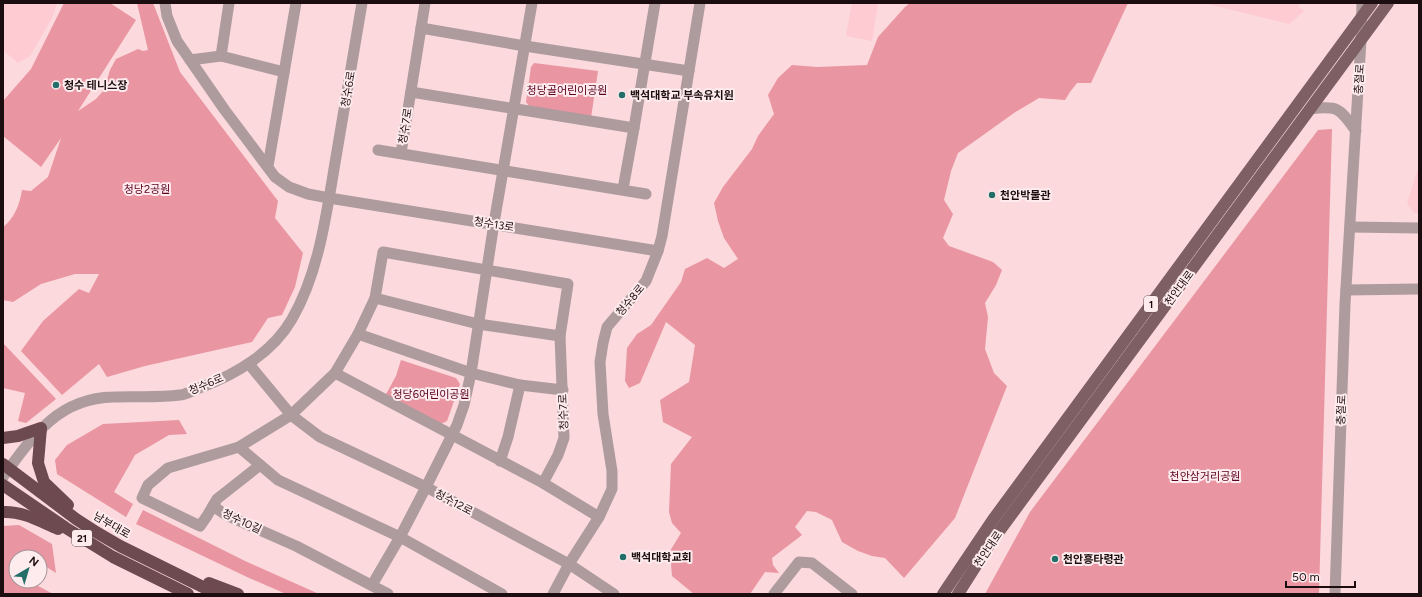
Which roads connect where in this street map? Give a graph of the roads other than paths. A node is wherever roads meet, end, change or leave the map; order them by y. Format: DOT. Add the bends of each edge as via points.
graph roads {
  1 [pos="165,3"];
  2 [pos="229,3"];
  3 [pos="296,3"];
  4 [pos="362,3"];
  5 [pos="425,3"];
  6 [pos="532,3"];
  7 [pos="654,3"];
  8 [pos="700,3"];
  9 [pos="1362,3"];
  10 [pos="1372,3"];
  11 [pos="1388,3"];
  12 [pos="1362,17"];
  13 [pos="421,28"];
  14 [pos="1361,40"];
  15 [pos="525,46"];
  16 [pos="221,56"];
  17 [pos="190,60"];
  18 [pos="644,64"];
  19 [pos="689,71"];
  20 [pos="284,72"];
  21 [pos="411,92"];
  22 [pos="514,109"];
  23 [pos="1310,109"];
  24 [pos="634,128"];
  25 [pos="1356,131"];
  26 [pos="378,150"];
  27 [pos="401,153"];
  28 [pos="268,166"];
  29 [pos="503,171"];
  30 [pos="623,189"];
  31 [pos="646,194"];
  32 [pos="329,198"];
  33 [pos="494,223"];
  34 [pos="1350,227"];
  35 [pos="1419,228"];
  36 [pos="658,251"];
  37 [pos="487,270"];
  38 [pos="1419,289"];
  39 [pos="1346,290"];
  40 [pos="375,298"];
  41 [pos="478,324"];
  42 [pos="358,334"];
  43 [pos="560,336"];
  44 [pos="249,364"];
  45 [pos="335,373"];
  46 [pos="471,373"];
  47 [pos="520,385"];
  48 [pos="563,390"];
  49 [pos="290,415"];
  50 [pos="41,428"];
  51 [pos="452,435"];
  52 [pos="3,438"];
  53 [pos="239,447"];
  54 [pos="500,460"];
  55 [pos="260,465"];
  56 [pos="5,470"];
  57 [pos="543,483"];
  58 [pos="3,485"];
  59 [pos="426,487"];
  60 [pos="213,506"];
  61 [pos="3,512"];
  62 [pos="600,517"];
  63 [pos="96,532"];
  64 [pos="400,538"];
  65 [pos="91,544"];
  66 [pos="570,564"];
  67 [pos="159,565"];
  68 [pos="165,583"];
  69 [pos="372,585"];
  70 [pos="845,592"];
  71 [pos="184,594"];
  72 [pos="188,594"];
  73 [pos="217,594"];
  74 [pos="238,594"];
  75 [pos="388,594"];
  76 [pos="502,594"];
  77 [pos="553,594"];
  78 [pos="614,594"];
  79 [pos="774,594"];
  80 [pos="943,594"];
  81 [pos="958,594"];
  82 [pos="1335,594"];
  1 -- 17 [label="street" via="171,28"];
  2 -- 16 [label="street"];
  3 -- 20 [label="street"];
  4 -- 32 [label="street, 청수6로"];
  5 -- 13 [label="street, 청수7로"];
  6 -- 15 [label="street"];
  7 -- 18 [label="street"];
  8 -- 19 [label="street, 청수8로"];
  9 -- 12 [label="street, 충절로"];
  10 -- 12 [label="main road, 천안대로 / 1"];
  11 -- 14 [label="main road, 천안대로 / 1"];
  12 -- 14 [label="street, 충절로"];
  12 -- 80 [label="main road, 천안대로 / 1" via="992,521"];
  13 -- 15 [label="street"];
  13 -- 21 [label="street, 청수7로"];
  14 -- 23 [label="main road, 천안대로 / 1"];
  14 -- 25 [label="street, 충절로"];
  15 -- 18 [label="street"];
  15 -- 22 [label="street"];
  16 -- 17 [label="street"];
  16 -- 20 [label="street"];
  17 -- 28 [label="street"];
  18 -- 19 [label="street"];
  18 -- 24 [label="street"];
  19 -- 36 [label="street, 청수8로"];
  20 -- 28 [label="street"];
  21 -- 22 [label="street, 청수7로"];
  21 -- 27 [label="street, 청수7로"];
  22 -- 24 [label="street, 청수7로"];
  22 -- 29 [label="street"];
  23 -- 25 [label="street" via="1326,107 1339,110"];
  23 -- 81 [label="main road, 천안대로 / 1" via="989,545"];
  24 -- 30 [label="street"];
  25 -- 34 [label="street, 충절로"];
  26 -- 27 [label="street"];
  27 -- 29 [label="street, 청수7로"];
  28 -- 32 [label="street" via="275,177 290,187"];
  29 -- 30 [label="street, 청수7로"];
  29 -- 33 [label="street"];
  30 -- 31 [label="street, 청수7로"];
  32 -- 33 [label="street, 청수13로"];
  32 -- 44 [label="street, 청수6로" via="313,273 305,294 291,320 273,344"];
  33 -- 36 [label="street, 청수13로"];
  33 -- 37 [label="street"];
  34 -- 35 [label="street"];
  34 -- 39 [label="street, 충절로"];
  36 -- 62 [label="street, 청수8로" via="646,281 607,327 603,343 600,362 603,414 612,471 612,489"];
  37 -- 40 [label="street" via="383,252"];
  37 -- 41 [label="street"];
  37 -- 43 [label="street, 청수7로" via="568,284"];
  38 -- 39 [label="street"];
  39 -- 82 [label="street, 충절로"];
  40 -- 41 [label="street"];
  40 -- 42 [label="street"];
  41 -- 43 [label="street"];
  41 -- 46 [label="street"];
  42 -- 45 [label="street"];
  42 -- 46 [label="street"];
  43 -- 48 [label="street, 청수7로"];
  44 -- 49 [label="street, 청수12로"];
  44 -- 50 [label="street, 청수6로" via="217,381 182,394 88,400 55,416"];
  45 -- 49 [label="street"];
  45 -- 51 [label="street"];
  46 -- 47 [label="street"];
  46 -- 51 [label="street" via="464,405"];
  47 -- 48 [label="street"];
  47 -- 54 [label="street"];
  48 -- 57 [label="street, 청수7로" via="564,438"];
  49 -- 53 [label="street, 청수10길"];
  49 -- 59 [label="street, 청수12로" via="320,437"];
  50 -- 52 [label="highway"];
  50 -- 56 [label="street, 청수6로"];
  50 -- 63 [label="highway" via="38,463 44,482"];
  51 -- 54 [label="street"];
  51 -- 59 [label="street"];
  53 -- 55 [label="street"];
  53 -- 60 [label="street, 청수10길" via="168,468 148,485 142,498 200,526"];
  54 -- 57 [label="street"];
  55 -- 60 [label="street" via="217,499"];
  55 -- 64 [label="street" via="278,480"];
  56 -- 63 [label="highway, 남부대로 / 21"];
  57 -- 62 [label="street"];
  58 -- 65 [label="highway, 21"];
  59 -- 64 [label="street"];
  59 -- 66 [label="street, 청수12로"];
  60 -- 69 [label="street, 청수10길" via="226,515 296,546"];
  61 -- 65 [label="highway" via="27,516"];
  62 -- 66 [label="street, 청수8로"];
  63 -- 67 [label="highway, 남부대로 / 21"];
  64 -- 69 [label="street"];
  64 -- 76 [label="street"];
  65 -- 68 [label="highway, 21"];
  66 -- 77 [label="street, 청수8로"];
  66 -- 78 [label="street, 청수12로"];
  67 -- 73 [label="highway, 남부대로 / 21"];
  67 -- 74 [label="highway"];
  68 -- 71 [label="highway"];
  68 -- 72 [label="highway, 21"];
  69 -- 75 [label="street, 청수10길"];
  70 -- 79 [label="street" via="812,562 799,562"];
}
